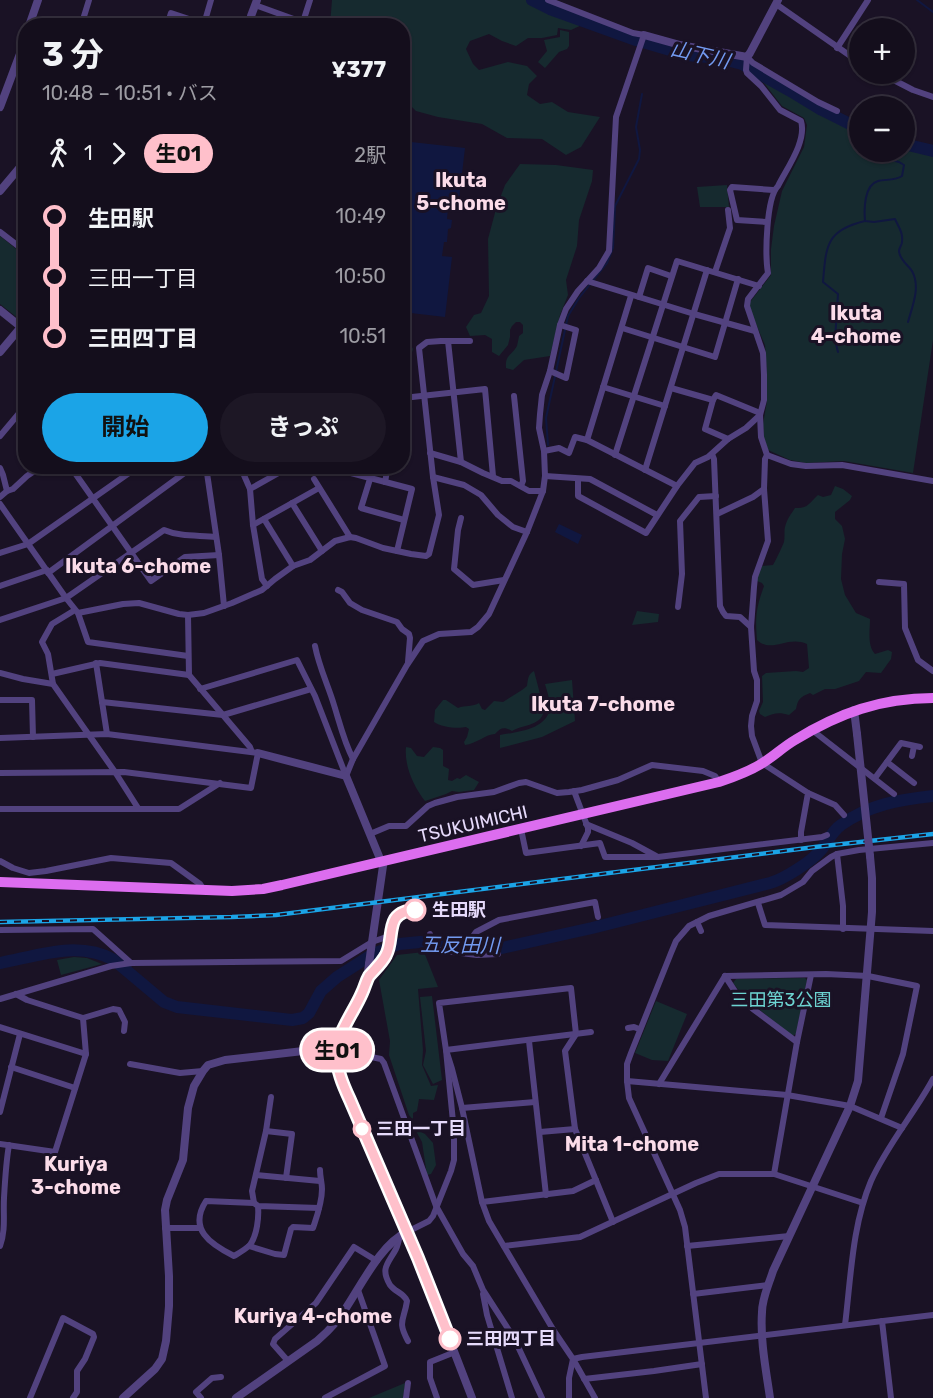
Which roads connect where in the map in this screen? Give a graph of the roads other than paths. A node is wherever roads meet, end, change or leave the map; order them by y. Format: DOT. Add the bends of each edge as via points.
graph roads {
  1 [pos="38,0"];
  2 [pos="89,0"];
  3 [pos="212,0"];
  4 [pos="310,0"];
  5 [pos="548,0"];
  6 [pos="868,0"];
  7 [pos="256,2"];
  8 [pos="777,2"];
  9 [pos="32,18"];
  10 [pos="83,18"];
  11 [pos="169,18"];
  12 [pos="186,18"];
  13 [pos="206,18"];
  14 [pos="251,18"];
  15 [pos="289,18"];
  16 [pos="304,18"];
  17 [pos="643,37"];
  18 [pos="837,48"];
  19 [pos="849,55"];
  20 [pos="18,59"];
  21 [pos="746,63"];
  22 [pos="901,84"];
  23 [pos="933,97"];
  24 [pos="0,107"];
  25 [pos="837,111"];
  26 [pos="18,170"];
  27 [pos="773,190"];
  28 [pos="0,191"];
  29 [pos="728,210"];
  30 [pos="767,222"];
  31 [pos="0,232"];
  32 [pos="18,246"];
  33 [pos="707,270"];
  34 [pos="715,272"];
  35 [pos="671,276"];
  36 [pos="738,279"];
  37 [pos="587,281"];
  38 [pos="759,286"];
  39 [pos="631,296"];
  40 [pos="639,297"];
  41 [pos="662,304"];
  42 [pos="0,310"];
  43 [pos="694,314"];
  44 [pos="18,322"];
  45 [pos="725,323"];
  46 [pos="560,325"];
  47 [pos="622,328"];
  48 [pos="755,331"];
  49 [pos="18,332"];
  50 [pos="652,338"];
  51 [pos="448,341"];
  52 [pos="470,341"];
  53 [pos="683,348"];
  54 [pos="0,352"];
  55 [pos="550,371"];
  56 [pos="603,387"];
  57 [pos="671,388"];
  58 [pos="454,392"];
  59 [pos="424,395"];
  60 [pos="514,396"];
  61 [pos="633,397"];
  62 [pos="410,398"];
  63 [pos="713,400"];
  64 [pos="665,406"];
  65 [pos="760,414"];
  66 [pos="18,415"];
  67 [pos="0,436"];
  68 [pos="728,439"];
  69 [pos="587,440"];
  70 [pos="544,451"];
  71 [pos="430,453"];
  72 [pos="712,454"];
  73 [pos="615,455"];
  74 [pos="767,455"];
  75 [pos="461,462"];
  76 [pos="0,468"];
  77 [pos="645,470"];
  78 [pos="30,474"];
  79 [pos="75,474"];
  80 [pos="128,474"];
  81 [pos="183,474"];
  82 [pos="207,474"];
  83 [pos="243,474"];
  84 [pos="277,474"];
  85 [pos="355,474"];
  86 [pos="386,474"];
  87 [pos="493,476"];
  88 [pos="545,476"];
  89 [pos="433,477"];
  90 [pos="370,478"];
  91 [pos="314,479"];
  92 [pos="578,479"];
  93 [pos="933,481"];
  94 [pos="385,482"];
  95 [pos="521,486"];
  96 [pos="677,486"];
  97 [pos="319,488"];
  98 [pos="250,489"];
  99 [pos="764,489"];
  100 [pos="543,490"];
  101 [pos="7,491"];
  102 [pos="716,496"];
  103 [pos="0,497"];
  104 [pos="92,499"];
  105 [pos="292,503"];
  106 [pos="0,504"];
  107 [pos="717,514"];
  108 [pos="657,515"];
  109 [pos="461,518"];
  110 [pos="264,519"];
  111 [pos="404,520"];
  112 [pos="253,525"];
  113 [pos="112,526"];
  114 [pos="527,532"];
  115 [pos="216,537"];
  116 [pos="351,537"];
  117 [pos="28,544"];
  118 [pos="322,551"];
  119 [pos="397,551"];
  120 [pos="0,553"];
  121 [pos="132,553"];
  122 [pos="219,555"];
  123 [pos="293,566"];
  124 [pos="47,572"];
  125 [pos="504,580"];
  126 [pos="879,582"];
  127 [pos="0,586"];
  128 [pos="267,586"];
  129 [pos="338,590"];
  130 [pos="66,598"];
  131 [pos="224,606"];
  132 [pos="678,607"];
  133 [pos="76,612"];
  134 [pos="188,615"];
  135 [pos="0,620"];
  136 [pos="751,627"];
  137 [pos="315,646"];
  138 [pos="188,656"];
  139 [pos="96,663"];
  140 [pos="407,665"];
  141 [pos="933,671"];
  142 [pos="0,673"];
  143 [pos="52,674"];
  144 [pos="189,675"];
  145 [pos="53,684"];
  146 [pos="200,689"];
  147 [pos="311,689"];
  148 [pos="933,699"];
  149 [pos="0,700"];
  150 [pos="102,702"];
  151 [pos="854,710"];
  152 [pos="223,715"];
  153 [pos="812,730"];
  154 [pos="89,734"];
  155 [pos="107,734"];
  156 [pos="33,737"];
  157 [pos="0,738"];
  158 [pos="255,753"];
  159 [pos="912,756"];
  160 [pos="354,759"];
  161 [pos="887,762"];
  162 [pos="762,764"];
  163 [pos="115,772"];
  164 [pos="0,773"];
  165 [pos="346,776"];
  166 [pos="875,778"];
  167 [pos="219,783"];
  168 [pos="719,783"];
  169 [pos="914,783"];
  170 [pos="574,791"];
  171 [pos="808,793"];
  172 [pos="894,794"];
  173 [pos="138,808"];
  174 [pos="0,809"];
  175 [pos="844,815"];
  176 [pos="584,819"];
  177 [pos="521,829"];
  178 [pos="370,834"];
  179 [pos="826,834"];
  180 [pos="801,840"];
  181 [pos="933,843"];
  182 [pos="580,846"];
  183 [pos="837,854"];
  184 [pos="658,857"];
  185 [pos="0,861"];
  186 [pos="382,862"];
  187 [pos="0,882"];
  188 [pos="205,891"];
  189 [pos="758,903"];
  190 [pos="598,917"];
  191 [pos="697,922"];
  192 [pos="843,929"];
  193 [pos="0,930"];
  194 [pos="871,930"];
  195 [pos="933,931"];
  196 [pos="701,932"];
  197 [pos="430,935"];
  198 [pos="471,939"];
  199 [pos="372,945"];
  200 [pos="498,954"];
  201 [pos="128,964"];
  202 [pos="811,975"];
  203 [pos="726,976"];
  204 [pos="868,976"];
  205 [pos="367,978"];
  206 [pos="16,994"];
  207 [pos="0,999"];
  208 [pos="83,1017"];
  209 [pos="0,1028"];
  210 [pos="628,1028"];
  211 [pos="639,1029"];
  212 [pos="124,1031"];
  213 [pos="591,1032"];
  214 [pos="20,1034"];
  215 [pos="576,1034"];
  216 [pos="529,1041"];
  217 [pos="797,1042"];
  218 [pos="337,1050"];
  219 [pos="446,1050"];
  220 [pos="86,1054"];
  221 [pos="130,1064"];
  222 [pos="11,1067"];
  223 [pos="203,1071"];
  224 [pos="933,1079"];
  225 [pos="627,1082"];
  226 [pos="659,1084"];
  227 [pos="75,1088"];
  228 [pos="788,1095"];
  229 [pos="271,1097"];
  230 [pos="535,1102"];
  231 [pos="850,1106"];
  232 [pos="462,1108"];
  233 [pos="0,1112"];
  234 [pos="881,1118"];
  235 [pos="902,1128"];
  236 [pos="575,1129"];
  237 [pos="266,1131"];
  238 [pos="540,1132"];
  239 [pos="0,1144"];
  240 [pos="9,1145"];
  241 [pos="320,1170"];
  242 [pos="256,1174"];
  243 [pos="774,1174"];
  244 [pos="286,1178"];
  245 [pos="596,1180"];
  246 [pos="320,1181"];
  247 [pos="813,1187"];
  248 [pos="673,1194"];
  249 [pos="546,1195"];
  250 [pos="482,1202"];
  251 [pos="863,1203"];
  252 [pos="256,1204"];
  253 [pos="436,1206"];
  254 [pos="319,1208"];
  255 [pos="613,1222"];
  256 [pos="165,1228"];
  257 [pos="200,1228"];
  258 [pos="403,1234"];
  259 [pos="789,1236"];
  260 [pos="0,1246"];
  261 [pos="249,1246"];
  262 [pos="504,1246"];
  263 [pos="687,1246"];
  264 [pos="377,1261"];
  265 [pos="768,1285"];
  266 [pos="358,1290"];
  267 [pos="483,1290"];
  268 [pos="693,1294"];
  269 [pos="933,1315"];
  270 [pos="882,1321"];
  271 [pos="845,1325"];
  272 [pos="762,1335"];
  273 [pos="408,1341"];
  274 [pos="700,1343"];
  275 [pos="455,1352"];
  276 [pos="573,1359"];
  277 [pos="288,1361"];
  278 [pos="702,1364"];
  279 [pos="221,1377"];
  280 [pos="584,1379"];
  281 [pos="408,1383"];
  282 [pos="30,1398"];
  283 [pos="73,1398"];
  284 [pos="123,1398"];
  285 [pos="201,1398"];
  286 [pos="236,1398"];
  287 [pos="325,1398"];
  288 [pos="406,1398"];
  289 [pos="437,1398"];
  290 [pos="472,1398"];
  291 [pos="512,1398"];
  292 [pos="542,1398"];
  293 [pos="569,1398"];
  294 [pos="595,1398"];
  295 [pos="706,1398"];
  296 [pos="770,1398"];
  297 [pos="891,1398"];
  1 -- 9 [label="street"];
  2 -- 10 [label="street"];
  3 -- 13 [label="street"];
  4 -- 16 [label="street"];
  5 -- 17 [label="street"];
  6 -- 18 [label="street"];
  7 -- 14 [label="street"];
  7 -- 15 [label="street"];
  8 -- 18 [label="street"];
  8 -- 21 [label="street"];
  11 -- 12 [label="street" via="171,13"];
  17 -- 21 [label="street"];
  17 -- 37 [label="street" via="616,117 609,251"];
  18 -- 19 [label="street"];
  20 -- 24 [label="street"];
  21 -- 25 [label="street" via="753,63"];
  21 -- 27 [label="street" via="747,73 780,110 802,125 799,146"];
  22 -- 23 [label="street"];
  26 -- 28 [label="street"];
  27 -- 30 [label="street"];
  27 -- 30 [label="street" via="730,190 737,220"];
  29 -- 34 [label="street" via="730,228"];
  30 -- 38 [label="street" via="768,273"];
  31 -- 32 [label="street"];
  33 -- 34 [label="street"];
  33 -- 35 [label="street" via="677,261"];
  33 -- 43 [label="street"];
  34 -- 36 [label="street"];
  35 -- 40 [label="street" via="648,268"];
  35 -- 41 [label="street"];
  36 -- 38 [label="street"];
  36 -- 45 [label="street"];
  37 -- 39 [label="street"];
  37 -- 46 [label="street" via="566,309"];
  38 -- 48 [label="street" via="747,306"];
  39 -- 40 [label="street"];
  39 -- 47 [label="street"];
  40 -- 41 [label="street"];
  41 -- 43 [label="street"];
  41 -- 50 [label="street"];
  42 -- 44 [label="street"];
  43 -- 45 [label="street"];
  43 -- 53 [label="street"];
  45 -- 48 [label="street"];
  45 -- 53 [label="street" via="715,357"];
  46 -- 55 [label="street"];
  46 -- 55 [label="street" via="576,330 566,378"];
  47 -- 50 [label="street"];
  47 -- 56 [label="street"];
  48 -- 65 [label="street" via="763,353 764,400"];
  49 -- 54 [label="street"];
  50 -- 53 [label="street"];
  50 -- 61 [label="street"];
  51 -- 52 [label="street"];
  51 -- 58 [label="street"];
  51 -- 59 [label="street" via="427,342 419,348"];
  53 -- 57 [label="street"];
  55 -- 70 [label="street" via="540,414"];
  56 -- 61 [label="street"];
  56 -- 69 [label="street"];
  57 -- 63 [label="street"];
  57 -- 64 [label="street"];
  58 -- 59 [label="street"];
  58 -- 75 [label="street"];
  58 -- 87 [label="street" via="485,389"];
  59 -- 62 [label="street"];
  59 -- 71 [label="street"];
  60 -- 95 [label="street"];
  61 -- 64 [label="street"];
  61 -- 73 [label="street"];
  63 -- 65 [label="street" via="716,395"];
  63 -- 68 [label="street" via="705,429"];
  64 -- 77 [label="street"];
  65 -- 68 [label="street"];
  65 -- 74 [label="street"];
  66 -- 67 [label="street"];
  68 -- 72 [label="street"];
  69 -- 70 [label="street" via="575,437 569,453 559,448"];
  69 -- 73 [label="street"];
  70 -- 88 [label="street"];
  71 -- 75 [label="street"];
  71 -- 89 [label="street"];
  72 -- 96 [label="street" via="695,463"];
  72 -- 102 [label="street"];
  73 -- 77 [label="street"];
  74 -- 93 [label="street" via="791,464 842,465"];
  74 -- 99 [label="street"];
  75 -- 87 [label="street"];
  76 -- 101 [label="street"];
  77 -- 96 [label="street"];
  78 -- 101 [label="street"];
  79 -- 104 [label="street"];
  80 -- 104 [label="street"];
  81 -- 113 [label="street"];
  82 -- 115 [label="street"];
  83 -- 98 [label="street"];
  84 -- 98 [label="street"];
  85 -- 90 [label="street"];
  86 -- 94 [label="street"];
  87 -- 95 [label="street"];
  88 -- 92 [label="street"];
  88 -- 100 [label="street"];
  89 -- 114 [label="street" via="464,485 481,495 513,527"];
  89 -- 119 [label="street" via="439,515 429,554"];
  90 -- 94 [label="street"];
  90 -- 111 [label="street" via="361,508"];
  91 -- 97 [label="street"];
  92 -- 108 [label="street" via="590,478"];
  92 -- 108 [label="street" via="578,496 646,533"];
  94 -- 111 [label="street" via="412,489"];
  95 -- 100 [label="street"];
  96 -- 108 [label="street"];
  97 -- 105 [label="street"];
  97 -- 116 [label="street"];
  98 -- 112 [label="street"];
  99 -- 107 [label="street"];
  99 -- 136 [label="street" via="768,542 755,577"];
  100 -- 114 [label="street"];
  101 -- 103 [label="street"];
  102 -- 107 [label="street"];
  102 -- 132 [label="street" via="699,497 680,521 682,574"];
  104 -- 113 [label="street"];
  104 -- 117 [label="street"];
  105 -- 110 [label="street"];
  105 -- 118 [label="street"];
  106 -- 117 [label="street"];
  107 -- 136 [label="street" via="720,606 726,616 740,617"];
  109 -- 125 [label="street" via="454,569 473,585"];
  110 -- 112 [label="street"];
  110 -- 123 [label="street"];
  111 -- 119 [label="street"];
  112 -- 128 [label="street" via="262,579"];
  113 -- 121 [label="street"];
  113 -- 124 [label="street"];
  114 -- 125 [label="street"];
  115 -- 121 [label="street" via="164,530"];
  115 -- 122 [label="street"];
  116 -- 118 [label="street"];
  116 -- 119 [label="street"];
  117 -- 120 [label="street"];
  117 -- 124 [label="street"];
  118 -- 123 [label="street"];
  121 -- 122 [label="street" via="151,581 184,557"];
  121 -- 130 [label="street"];
  122 -- 131 [label="street"];
  123 -- 128 [label="street"];
  124 -- 127 [label="street"];
  124 -- 130 [label="street"];
  125 -- 140 [label="street" via="489,614 478,627 471,632 440,634 423,641"];
  126 -- 141 [label="street" via="904,584 905,628 918,660"];
  128 -- 131 [label="street"];
  129 -- 140 [label="street" via="350,603 397,622 409,634"];
  130 -- 133 [label="street"];
  130 -- 135 [label="street"];
  131 -- 134 [label="street"];
  133 -- 134 [label="street" via="139,603"];
  133 -- 138 [label="street" via="88,642"];
  133 -- 143 [label="street" via="52,624 42,642"];
  134 -- 138 [label="street"];
  136 -- 162 [label="street" via="758,690 751,726"];
  137 -- 160 [label="street" via="341,731"];
  138 -- 144 [label="street"];
  139 -- 143 [label="street"];
  139 -- 144 [label="street"];
  139 -- 150 [label="street"];
  140 -- 160 [label="street"];
  142 -- 145 [label="street"];
  143 -- 145 [label="street"];
  144 -- 146 [label="street"];
  145 -- 154 [label="street"];
  146 -- 147 [label="street" via="297,660"];
  146 -- 152 [label="street"];
  147 -- 152 [label="street"];
  147 -- 165 [label="street"];
  148 -- 151 [label="main road, TSUKUIMICHI" via="888,701"];
  149 -- 156 [label="street" via="32,700"];
  150 -- 152 [label="street"];
  150 -- 155 [label="street"];
  151 -- 153 [label="main road, TSUKUIMICHI"];
  151 -- 194 [label="street, bridge" via="872,878"];
  152 -- 158 [label="street"];
  153 -- 162 [label="main road, TSUKUIMICHI"];
  153 -- 166 [label="street"];
  154 -- 155 [label="street"];
  154 -- 156 [label="street"];
  154 -- 163 [label="street"];
  155 -- 158 [label="street"];
  156 -- 157 [label="street"];
  158 -- 165 [label="street"];
  158 -- 167 [label="street" via="251,788"];
  159 -- 161 [label="street" via="917,746 901,743"];
  160 -- 165 [label="street"];
  161 -- 166 [label="street"];
  161 -- 169 [label="street"];
  162 -- 168 [label="main road, TSUKUIMICHI"];
  162 -- 171 [label="street"];
  163 -- 164 [label="street"];
  163 -- 167 [label="street"];
  163 -- 173 [label="street"];
  165 -- 178 [label="street"];
  166 -- 172 [label="street"];
  167 -- 173 [label="street" via="179,809"];
  168 -- 170 [label="street" via="703,771 652,765 618,780"];
  168 -- 176 [label="main road, TSUKUIMICHI"];
  170 -- 176 [label="street"];
  170 -- 178 [label="street" via="557,793 519,783 435,803 406,826 389,826"];
  171 -- 175 [label="street" via="834,805"];
  171 -- 180 [label="street"];
  173 -- 174 [label="street"];
  176 -- 177 [label="main road, TSUKUIMICHI"];
  176 -- 182 [label="street" via="588,832"];
  176 -- 184 [label="street"];
  177 -- 182 [label="street" via="526,853"];
  177 -- 186 [label="main road, TSUKUIMICHI"];
  178 -- 186 [label="street"];
  179 -- 180 [label="street"];
  180 -- 184 [label="street"];
  181 -- 183 [label="street"];
  182 -- 184 [label="street" via="600,843 605,857"];
  183 -- 189 [label="street" via="792,889"];
  183 -- 192 [label="street"];
  185 -- 188 [label="street" via="29,873 111,858 171,863"];
  186 -- 188 [label="main road, TSUKUIMICHI" via="263,889"];
  186 -- 199 [label="street"];
  187 -- 188 [label="main road, TSUKUIMICHI"];
  189 -- 191 [label="street"];
  189 -- 192 [label="street" via="765,925"];
  190 -- 198 [label="street" via="596,902 499,920"];
  191 -- 196 [label="street"];
  191 -- 211 [label="street" via="676,941"];
  192 -- 194 [label="street"];
  193 -- 201 [label="street" via="93,930"];
  194 -- 195 [label="street"];
  194 -- 204 [label="street"];
  197 -- 200 [label="street" via="435,950"];
  199 -- 201 [label="street" via="341,961"];
  199 -- 205 [label="street, bridge"];
  199 -- 205 [label="street" via="391,938 386,956"];
  201 -- 206 [label="street"];
  202 -- 203 [label="street"];
  202 -- 204 [label="street"];
  202 -- 217 [label="street"];
  203 -- 217 [label="street" via="736,993 753,1009"];
  203 -- 226 [label="street"];
  204 -- 231 [label="street" via="860,1072"];
  204 -- 234 [label="street" via="917,986 903,1054"];
  205 -- 218 [label="street"];
  206 -- 207 [label="street"];
  206 -- 208 [label="street"];
  208 -- 212 [label="street" via="119,1011 125,1022"];
  208 -- 220 [label="street"];
  209 -- 214 [label="street"];
  210 -- 211 [label="street"];
  211 -- 225 [label="street" via="627,1064"];
  213 -- 215 [label="street"];
  214 -- 220 [label="street"];
  214 -- 222 [label="street"];
  215 -- 216 [label="street"];
  215 -- 219 [label="street" via="571,988 471,999 439,1003"];
  215 -- 236 [label="street" via="565,1051"];
  216 -- 219 [label="street"];
  216 -- 230 [label="street"];
  217 -- 228 [label="street"];
  218 -- 223 [label="street" via="225,1060 208,1065"];
  218 -- 253 [label="street" via="381,1059 384,1063"];
  218 -- 258 [label="street" via="342,1081"];
  219 -- 232 [label="street"];
  219 -- 253 [label="street" via="454,1160"];
  220 -- 227 [label="street"];
  221 -- 223 [label="street" via="180,1073"];
  222 -- 227 [label="street"];
  222 -- 233 [label="street"];
  223 -- 256 [label="street" via="188,1108 183,1161 167,1200"];
  224 -- 235 [label="street"];
  225 -- 226 [label="street"];
  225 -- 248 [label="street" via="629,1098"];
  226 -- 228 [label="street"];
  227 -- 240 [label="street" via="55,1152"];
  228 -- 231 [label="street"];
  228 -- 243 [label="street"];
  229 -- 237 [label="street"];
  230 -- 232 [label="street"];
  230 -- 238 [label="street"];
  231 -- 234 [label="street"];
  231 -- 247 [label="street"];
  232 -- 250 [label="street"];
  234 -- 235 [label="street"];
  235 -- 251 [label="street"];
  236 -- 238 [label="street"];
  236 -- 245 [label="street"];
  237 -- 242 [label="street"];
  237 -- 244 [label="street" via="292,1134"];
  238 -- 249 [label="street"];
  239 -- 240 [label="street"];
  240 -- 260 [label="street"];
  241 -- 246 [label="street"];
  242 -- 244 [label="street"];
  242 -- 252 [label="street" via="252,1191"];
  243 -- 247 [label="street"];
  243 -- 248 [label="street" via="719,1174"];
  244 -- 246 [label="street"];
  245 -- 249 [label="street" via="573,1191"];
  245 -- 255 [label="street"];
  246 -- 254 [label="street"];
  247 -- 251 [label="street"];
  247 -- 259 [label="street"];
  248 -- 255 [label="street"];
  248 -- 263 [label="street" via="686,1227"];
  249 -- 250 [label="street"];
  250 -- 262 [label="street"];
  251 -- 271 [label="street" via="856,1227"];
  252 -- 254 [label="street"];
  252 -- 257 [label="street" via="206,1201 201,1208"];
  252 -- 261 [label="street" via="255,1233"];
  253 -- 258 [label="street" via="429,1221"];
  253 -- 267 [label="street"];
  254 -- 261 [label="street" via="313,1228 291,1229 284,1255"];
  255 -- 262 [label="street" via="580,1237"];
  256 -- 257 [label="street"];
  256 -- 284 [label="street" via="169,1306 162,1359"];
  257 -- 261 [label="street" via="216,1246 234,1256"];
  258 -- 264 [label="street" via="389,1244"];
  258 -- 273 [label="street" via="385,1273 393,1289 407,1301 401,1319"];
  258 -- 275 [label="street"];
  259 -- 263 [label="street"];
  259 -- 265 [label="street"];
  262 -- 276 [label="street"];
  263 -- 268 [label="street"];
  264 -- 266 [label="street"];
  264 -- 277 [label="street" via="354,1247 316,1303 275,1339 273,1344"];
  265 -- 268 [label="street"];
  265 -- 272 [label="street"];
  266 -- 277 [label="street" via="329,1330"];
  266 -- 287 [label="street" via="385,1366"];
  267 -- 291 [label="street"];
  267 -- 292 [label="street" via="514,1338"];
  268 -- 274 [label="street"];
  269 -- 270 [label="street"];
  270 -- 271 [label="street"];
  270 -- 297 [label="street"];
  271 -- 272 [label="street"];
  272 -- 274 [label="street"];
  272 -- 296 [label="street"];
  274 -- 276 [label="street"];
  274 -- 278 [label="street"];
  275 -- 289 [label="street" via="430,1362 430,1378"];
  275 -- 290 [label="street"];
  276 -- 280 [label="street"];
  276 -- 293 [label="street"];
  277 -- 286 [label="street"];
  278 -- 280 [label="street"];
  278 -- 295 [label="street"];
  279 -- 285 [label="street" via="212,1378 196,1392"];
  280 -- 294 [label="street"];
  281 -- 288 [label="street"];
  282 -- 283 [label="street" via="63,1318 94,1337 77,1371 77,1392"];
}
